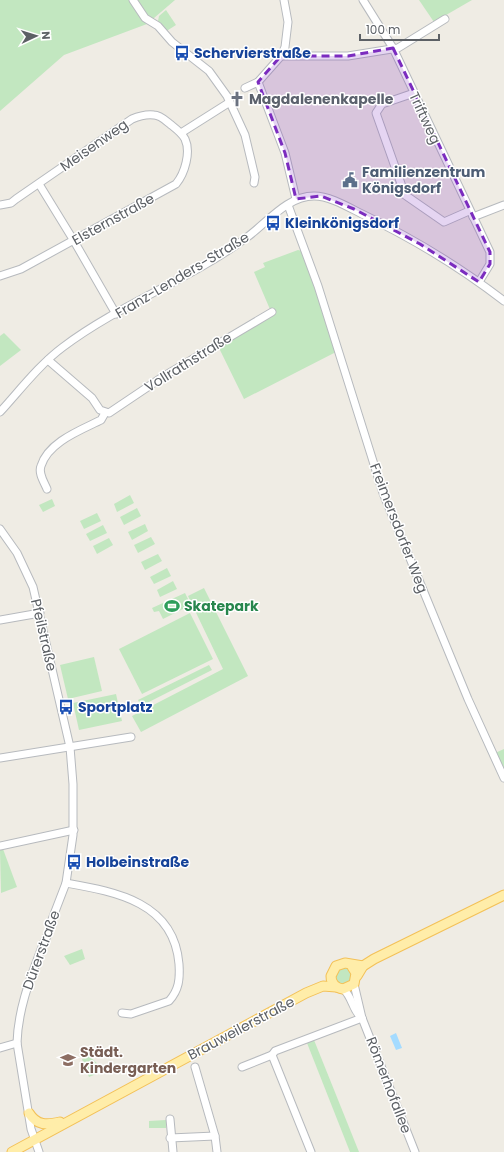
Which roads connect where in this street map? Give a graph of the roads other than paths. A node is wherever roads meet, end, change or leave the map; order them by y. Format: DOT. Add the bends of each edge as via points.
graph roads {
  1 [pos="133,0"];
  2 [pos="284,0"];
  3 [pos="362,0"];
  4 [pos="445,18"];
  5 [pos="393,48"];
  6 [pos="281,56"];
  7 [pos="258,82"];
  8 [pos="245,88"];
  9 [pos="414,92"];
  10 [pos="231,97"];
  11 [pos="181,133"];
  12 [pos="38,184"];
  13 [pos="254,184"];
  14 [pos="296,199"];
  15 [pos="0,205"];
  16 [pos="288,205"];
  17 [pos="504,205"];
  18 [pos="471,214"];
  19 [pos="74,241"];
  20 [pos="0,276"];
  21 [pos="479,282"];
  22 [pos="504,301"];
  23 [pos="272,312"];
  24 [pos="116,314"];
  25 [pos="48,360"];
  26 [pos="0,412"];
  27 [pos="105,413"];
  28 [pos="47,489"];
  29 [pos="0,529"];
  30 [pos="40,613"];
  31 [pos="0,620"];
  32 [pos="131,737"];
  33 [pos="70,747"];
  34 [pos="0,758"];
  35 [pos="504,778"];
  36 [pos="74,830"];
  37 [pos="0,846"];
  38 [pos="66,883"];
  39 [pos="504,895"];
  40 [pos="351,965"];
  41 [pos="363,966"];
  42 [pos="331,976"];
  43 [pos="355,980"];
  44 [pos="323,986"];
  45 [pos="340,988"];
  46 [pos="122,1013"];
  47 [pos="362,1018"];
  48 [pos="17,1043"];
  49 [pos="0,1048"];
  50 [pos="272,1055"];
  51 [pos="196,1067"];
  52 [pos="242,1067"];
  53 [pos="29,1113"];
  54 [pos="73,1119"];
  55 [pos="170,1119"];
  56 [pos="215,1136"];
  57 [pos="170,1138"];
  58 [pos="35,1140"];
  59 [pos="172,1150"];
  60 [pos="12,1152"];
  61 [pos="39,1152"];
  62 [pos="217,1152"];
  63 [pos="311,1152"];
  64 [pos="415,1152"];
  1 -- 10 [label="street" via="149,22 158,26 172,42 209,71"];
  2 -- 6 [label="street" via="288,22"];
  3 -- 5 [label="street, Triftweg"];
  4 -- 5 [label="street" via="402,46"];
  5 -- 6 [label="street" via="348,56"];
  5 -- 9 [label="street, Triftweg"];
  6 -- 7 [label="street"];
  7 -- 8 [label="street"];
  7 -- 14 [label="street" via="285,153"];
  9 -- 18 [label="street, Triftweg"];
  9 -- 18 [label="street" via="382,104 376,112 405,195 444,222"];
  10 -- 11 [label="street"];
  10 -- 13 [label="street" via="245,135 255,177"];
  11 -- 12 [label="street, Meisenweg" via="157,115 149,114 132,119"];
  11 -- 19 [label="street, Elsternstraße" via="187,144 187,155 183,173 176,184"];
  12 -- 15 [label="street, Meisenweg" via="10,203"];
  12 -- 19 [label="street"];
  14 -- 16 [label="street, Franz-Lenders-Straße"];
  14 -- 21 [label="street, Franz-Lenders-Straße" via="321,196 354,209 420,244"];
  16 -- 24 [label="street, Franz-Lenders-Straße" via="235,246"];
  16 -- 35 [label="street, Freimersdorfer Weg" via="318,286 383,494 468,699"];
  17 -- 18 [label="street"];
  18 -- 21 [label="street, Triftweg" via="491,257"];
  19 -- 20 [label="street, Elsternstraße" via="21,269"];
  19 -- 24 [label="street"];
  21 -- 22 [label="street, Franz-Lenders-Straße"];
  23 -- 27 [label="street, Vollrathstraße" via="164,376 112,412"];
  24 -- 25 [label="street, Franz-Lenders-Straße" via="75,339"];
  25 -- 26 [label="street, Franz-Lenders-Straße"];
  25 -- 27 [label="street" via="92,398"];
  27 -- 28 [label="street, Vollrathstraße" via="101,420 58,443 45,458 40,467"];
  29 -- 30 [label="street, Pfeilstraße" via="26,569"];
  30 -- 31 [label="street"];
  30 -- 33 [label="street, Pfeilstraße"];
  32 -- 33 [label="street"];
  33 -- 34 [label="street"];
  33 -- 36 [label="street, Dürerstraße"];
  36 -- 37 [label="street"];
  36 -- 38 [label="street, Dürerstraße"];
  38 -- 46 [label="street" via="116,893 138,901 160,920 174,942 180,972 177,991 169,1001 131,1014"];
  38 -- 48 [label="street, Dürerstraße" via="21,1007"];
  39 -- 41 [label="main road"];
  40 -- 41 [label="main road, Brauweilerstraße"];
  40 -- 42 [label="main road, Brauweilerstraße" via="345,963 336,966"];
  40 -- 43 [label="main road" via="355,970"];
  41 -- 43 [label="main road"];
  42 -- 44 [label="main road, Brauweilerstraße"];
  42 -- 45 [label="main road" via="332,982"];
  43 -- 45 [label="main road"];
  43 -- 47 [label="street, Römerhofallee"];
  44 -- 45 [label="main road"];
  44 -- 54 [label="main road, Brauweilerstraße"];
  45 -- 47 [label="street, Römerhofallee" via="350,996"];
  47 -- 50 [label="street" via="275,1051"];
  47 -- 64 [label="street, Römerhofallee"];
  48 -- 49 [label="street"];
  48 -- 53 [label="street, Dürerstraße"];
  50 -- 52 [label="street"];
  50 -- 63 [label="street"];
  51 -- 56 [label="street"];
  53 -- 54 [label="main road" via="34,1120 44,1125"];
  53 -- 58 [label="street, Dürerstraße"];
  54 -- 58 [label="main road, Brauweilerstraße"];
  55 -- 57 [label="street"];
  56 -- 57 [label="street"];
  56 -- 62 [label="street"];
  57 -- 59 [label="street"];
  58 -- 60 [label="main road, Brauweilerstraße"];
  58 -- 61 [label="street, Dürerstraße"];
}
